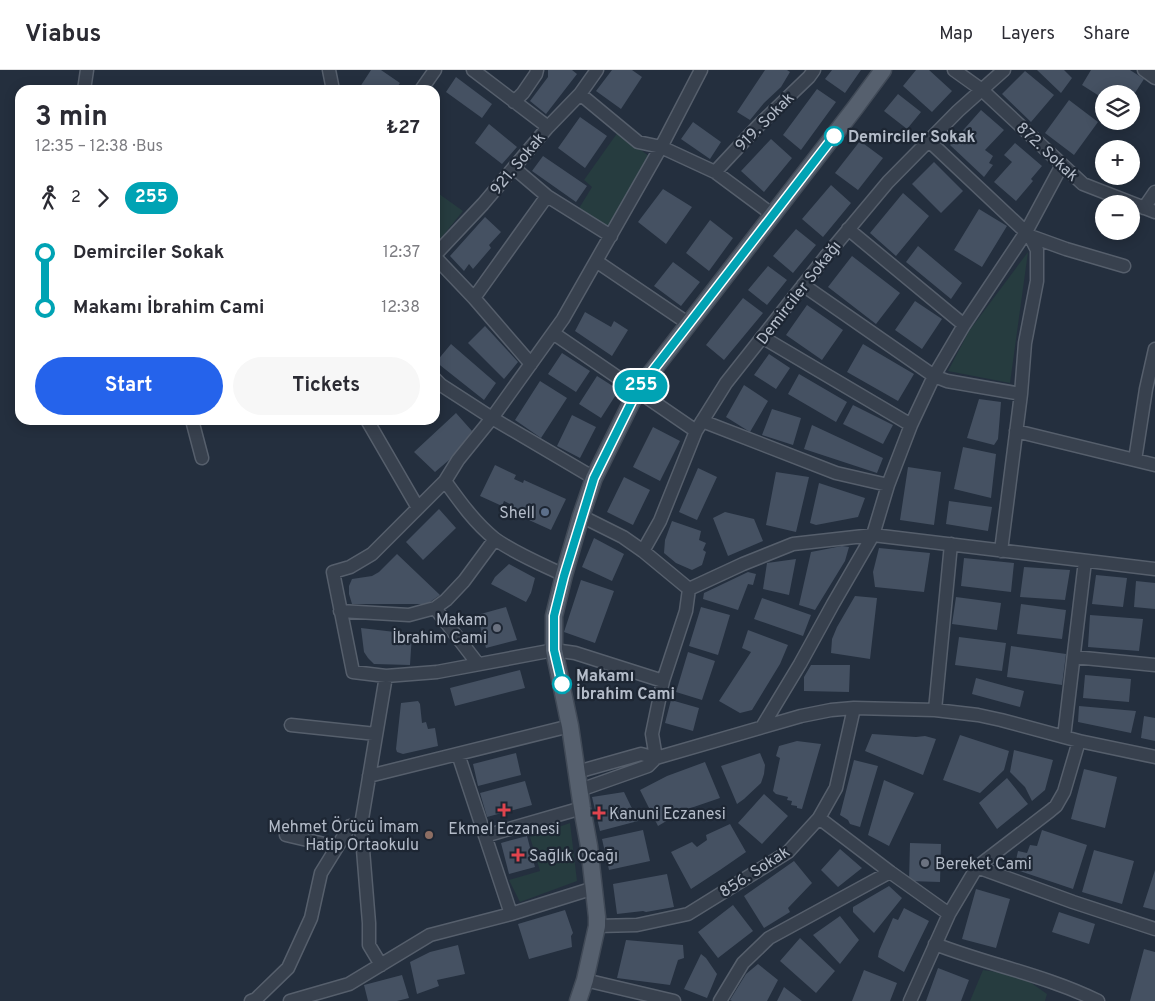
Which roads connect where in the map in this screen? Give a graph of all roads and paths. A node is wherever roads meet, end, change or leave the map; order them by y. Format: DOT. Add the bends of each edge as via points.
graph roads {
  1 [pos="87,70"];
  2 [pos="329,70"];
  3 [pos="435,70"];
  4 [pos="473,70"];
  5 [pos="537,70"];
  6 [pos="597,70"];
  7 [pos="701,70"];
  8 [pos="814,70"];
  9 [pos="883,70"];
  10 [pos="954,70"];
  11 [pos="1004,70"];
  12 [pos="1144,70"];
  13 [pos="1155,78"];
  14 [pos="85,85"];
  15 [pos="332,85"];
  16 [pos="424,85"];
  17 [pos="982,90"];
  18 [pos="580,94"];
  19 [pos="514,102"];
  20 [pos="548,127"];
  21 [pos="929,140"];
  22 [pos="661,147"];
  23 [pos="1062,165"];
  24 [pos="514,168"];
  25 [pos="715,172"];
  26 [pos="1155,192"];
  27 [pos="547,196"];
  28 [pos="1150,210"];
  29 [pos="773,215"];
  30 [pos="848,229"];
  31 [pos="1028,234"];
  32 [pos="610,236"];
  33 [pos="440,251"];
  34 [pos="440,261"];
  35 [pos="596,262"];
  36 [pos="1124,266"];
  37 [pos="803,285"];
  38 [pos="474,298"];
  39 [pos="689,324"];
  40 [pos="964,325"];
  41 [pos="553,333"];
  42 [pos="762,337"];
  43 [pos="1155,349"];
  44 [pos="531,364"];
  45 [pos="934,376"];
  46 [pos="440,384"];
  47 [pos="637,391"];
  48 [pos="1021,394"];
  49 [pos="492,418"];
  50 [pos="911,424"];
  51 [pos="193,425"];
  52 [pos="370,425"];
  53 [pos="699,426"];
  54 [pos="1016,432"];
  55 [pos="202,458"];
  56 [pos="1135,460"];
  57 [pos="1155,465"];
  58 [pos="594,478"];
  59 [pos="445,481"];
  60 [pos="888,485"];
  61 [pos="418,508"];
  62 [pos="581,516"];
  63 [pos="873,535"];
  64 [pos="495,539"];
  65 [pos="951,544"];
  66 [pos="644,551"];
  67 [pos="1001,551"];
  68 [pos="1085,561"];
  69 [pos="1155,569"];
  70 [pos="564,576"];
  71 [pos="689,589"];
  72 [pos="435,608"];
  73 [pos="340,611"];
  74 [pos="554,650"];
  75 [pos="1074,657"];
  76 [pos="478,664"];
  77 [pos="1155,665"];
  78 [pos="386,676"];
  79 [pos="663,681"];
  80 [pos="854,708"];
  81 [pos="935,710"];
  82 [pos="290,725"];
  83 [pos="570,726"];
  84 [pos="762,727"];
  85 [pos="376,734"];
  86 [pos="1064,737"];
  87 [pos="1079,741"];
  88 [pos="458,754"];
  89 [pos="1155,757"];
  90 [pos="656,758"];
  91 [pos="577,772"];
  92 [pos="369,776"];
  93 [pos="580,790"];
  94 [pos="582,808"];
  95 [pos="819,818"];
  96 [pos="361,825"];
  97 [pos="286,835"];
  98 [pos="485,836"];
  99 [pos="337,847"];
  100 [pos="977,867"];
  101 [pos="890,872"];
  102 [pos="594,888"];
  103 [pos="511,914"];
  104 [pos="948,914"];
  105 [pos="597,926"];
  106 [pos="1155,929"];
  107 [pos="935,944"];
  108 [pos="381,965"];
  109 [pos="585,980"];
  110 [pos="251,1001"];
  111 [pos="290,1001"];
  112 [pos="578,1001"];
  113 [pos="674,1001"];
  114 [pos="720,1001"];
  115 [pos="910,1001"];
  116 [pos="1098,1001"];
  1 -- 14 [label="street"];
  2 -- 15 [label="street"];
  3 -- 16 [label="street"];
  4 -- 19 [label="street"];
  5 -- 19 [label="street" via="524,93"];
  6 -- 18 [label="street, 921. Sokak"];
  7 -- 22 [label="street"];
  8 -- 25 [label="street, 919. Sokak"];
  9 -- 29 [label="main road"];
  10 -- 17 [label="street, 872. Sokak"];
  11 -- 17 [label="street, Demirciler Sokağı"];
  12 -- 13 [label="street"];
  17 -- 21 [label="street, Demirciler Sokağı"];
  17 -- 23 [label="street, 872. Sokak"];
  18 -- 20 [label="street, 921. Sokak"];
  18 -- 22 [label="street" via="638,142"];
  19 -- 20 [label="street"];
  20 -- 24 [label="street, 921. Sokak"];
  21 -- 30 [label="street, Demirciler Sokağı"];
  21 -- 31 [label="street"];
  22 -- 25 [label="street"];
  22 -- 32 [label="street"];
  23 -- 28 [label="street, 872. Sokak" via="1083,184"];
  23 -- 31 [label="street"];
  24 -- 27 [label="street"];
  24 -- 33 [label="street, 921. Sokak"];
  25 -- 29 [label="street"];
  26 -- 28 [label="street"];
  27 -- 32 [label="street"];
  27 -- 38 [label="street"];
  29 -- 39 [label="main road"];
  30 -- 37 [label="street, Demirciler Sokağı"];
  30 -- 40 [label="street"];
  31 -- 36 [label="street"];
  31 -- 40 [label="street"];
  31 -- 48 [label="street" via="1037,250 1037,281 1025,343"];
  32 -- 35 [label="street"];
  34 -- 38 [label="street"];
  35 -- 39 [label="street"];
  35 -- 41 [label="street"];
  37 -- 42 [label="street, Demirciler Sokağı"];
  37 -- 45 [label="street"];
  38 -- 44 [label="street"];
  39 -- 47 [label="main road"];
  40 -- 45 [label="street"];
  41 -- 44 [label="street"];
  41 -- 47 [label="street"];
  42 -- 50 [label="street"];
  42 -- 53 [label="street, Demirciler Sokağı" via="726,383"];
  43 -- 56 [label="street"];
  44 -- 49 [label="street"];
  45 -- 48 [label="street"];
  45 -- 50 [label="street"];
  46 -- 49 [label="street"];
  47 -- 53 [label="street"];
  47 -- 58 [label="main road"];
  48 -- 54 [label="street"];
  49 -- 58 [label="street"];
  49 -- 59 [label="street"];
  50 -- 60 [label="street"];
  51 -- 55 [label="street"];
  52 -- 61 [label="street"];
  53 -- 60 [label="street" via="836,473"];
  53 -- 66 [label="street, Demirciler Sokağı" via="660,522"];
  54 -- 56 [label="street"];
  54 -- 67 [label="street"];
  56 -- 57 [label="street"];
  58 -- 62 [label="main road"];
  59 -- 61 [label="street"];
  59 -- 64 [label="street" via="467,512"];
  60 -- 63 [label="street"];
  61 -- 73 [label="street" via="372,554 350,567 333,572"];
  62 -- 66 [label="street"];
  62 -- 70 [label="main road"];
  63 -- 65 [label="street"];
  63 -- 71 [label="street" via="793,544"];
  63 -- 84 [label="street"];
  64 -- 70 [label="street"];
  64 -- 72 [label="street" via="464,581"];
  65 -- 67 [label="street"];
  65 -- 81 [label="street"];
  66 -- 71 [label="street"];
  67 -- 68 [label="street"];
  68 -- 69 [label="street"];
  68 -- 75 [label="street"];
  70 -- 74 [label="main road" via="554,616"];
  71 -- 79 [label="street" via="686,611"];
  72 -- 73 [label="street" via="409,615"];
  72 -- 76 [label="street"];
  73 -- 78 [label="street" via="353,672"];
  74 -- 76 [label="street"];
  74 -- 79 [label="street" via="575,652"];
  74 -- 83 [label="main road"];
  75 -- 77 [label="street"];
  75 -- 86 [label="street"];
  76 -- 78 [label="street" via="437,672"];
  78 -- 85 [label="street"];
  79 -- 90 [label="street" via="652,734"];
  80 -- 81 [label="street"];
  80 -- 84 [label="street" via="801,716"];
  80 -- 95 [label="street, 856. Sokak" via="836,788"];
  81 -- 86 [label="street" via="994,718"];
  82 -- 85 [label="street"];
  83 -- 88 [label="street"];
  83 -- 91 [label="main road"];
  84 -- 90 [label="street"];
  85 -- 92 [label="street"];
  86 -- 87 [label="street"];
  87 -- 89 [label="street"];
  87 -- 100 [label="street" via="1064,792 1056,806"];
  88 -- 92 [label="street"];
  88 -- 98 [label="street"];
  90 -- 91 [label="street" via="641,754"];
  90 -- 93 [label="street" via="648,766"];
  91 -- 93 [label="main road"];
  92 -- 96 [label="street"];
  93 -- 94 [label="main road"];
  94 -- 98 [label="street"];
  94 -- 102 [label="main road"];
  95 -- 101 [label="street"];
  95 -- 105 [label="street, 856. Sokak" via="788,852 688,914 637,925"];
  96 -- 99 [label="street" via="350,826"];
  96 -- 108 [label="street" via="369,946"];
  97 -- 99 [label="street"];
  98 -- 103 [label="street"];
  99 -- 110 [label="street" via="322,873 311,918 288,968"];
  100 -- 104 [label="street"];
  100 -- 106 [label="street"];
  101 -- 104 [label="street"];
  101 -- 114 [label="street" via="769,938 743,964"];
  102 -- 103 [label="street"];
  102 -- 105 [label="main road"];
  103 -- 108 [label="street" via="430,935"];
  104 -- 107 [label="street"];
  105 -- 109 [label="main road"];
  107 -- 115 [label="street"];
  107 -- 116 [label="street" via="1028,973"];
  108 -- 111 [label="street" via="349,984"];
  109 -- 112 [label="main road"];
  109 -- 113 [label="street"];
}
